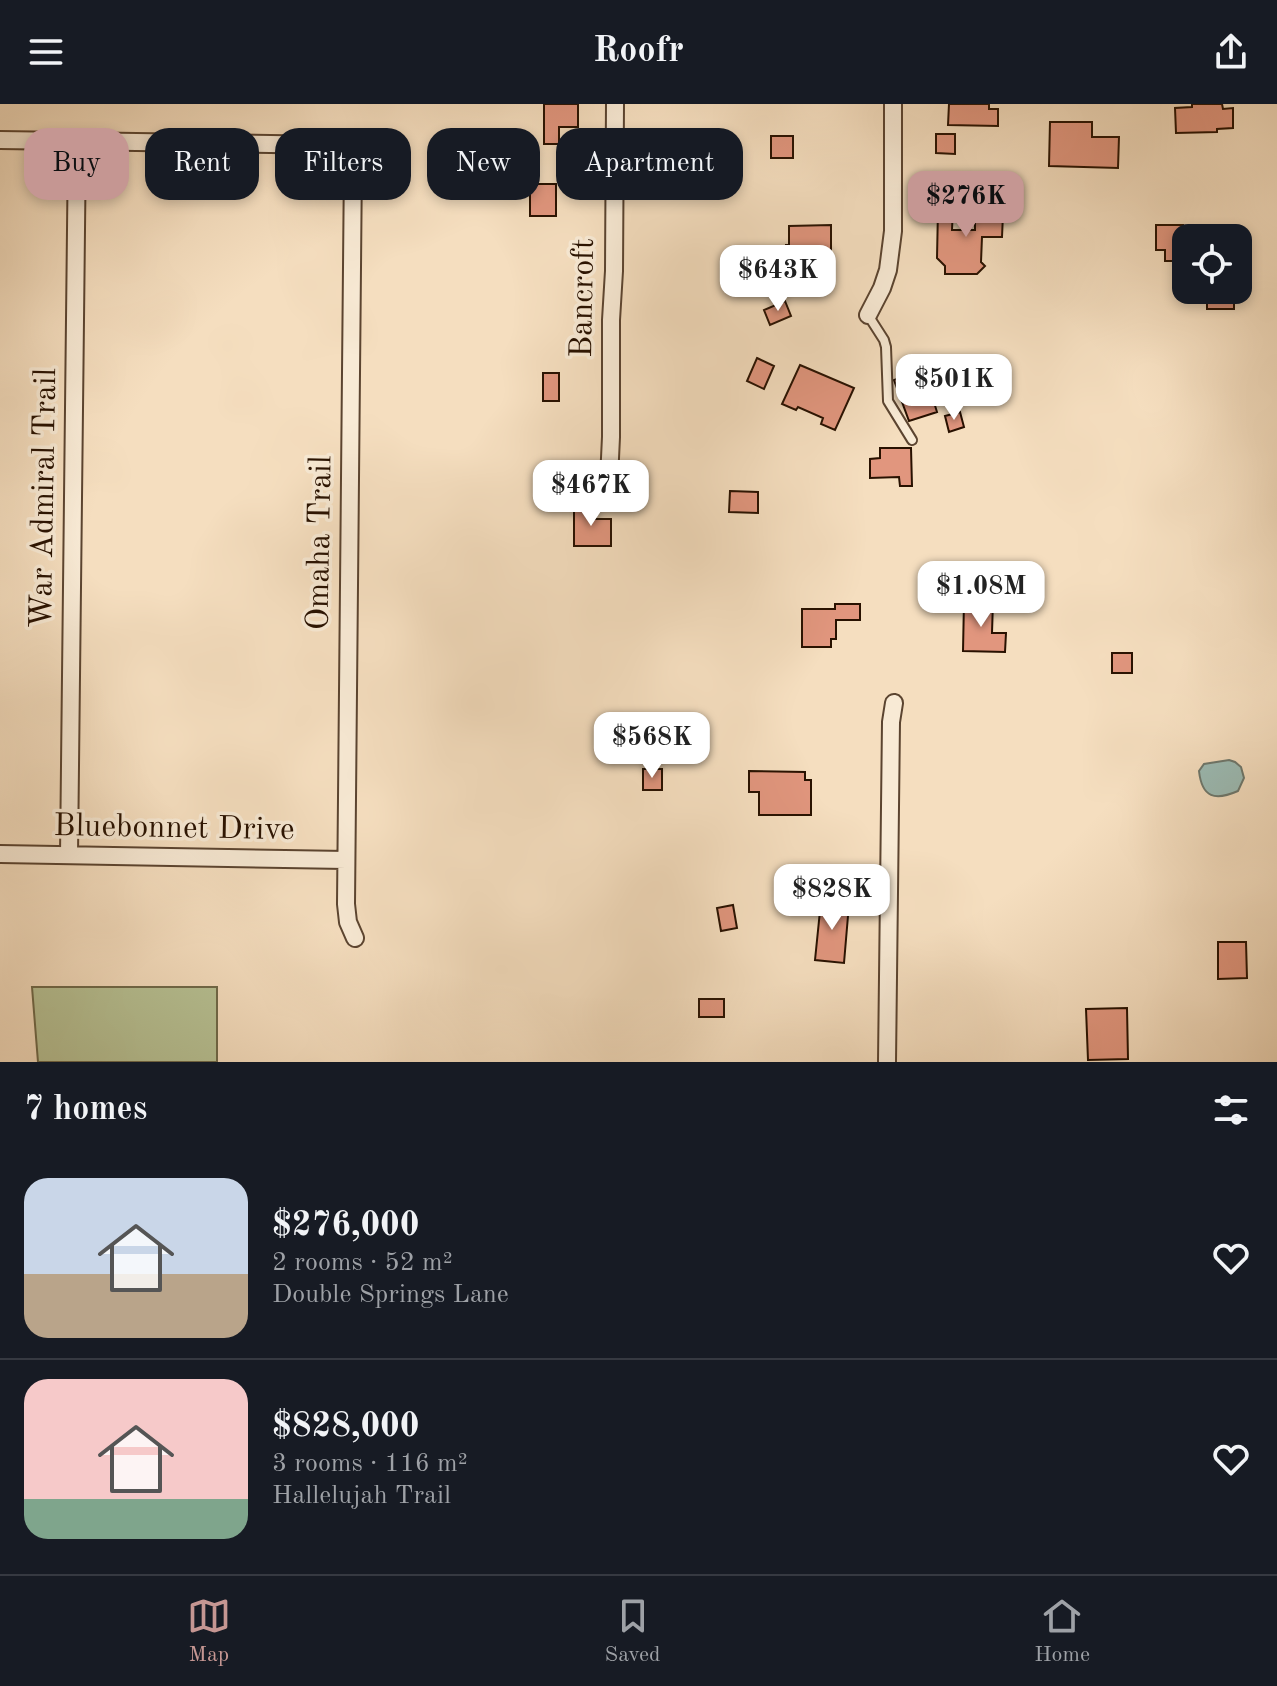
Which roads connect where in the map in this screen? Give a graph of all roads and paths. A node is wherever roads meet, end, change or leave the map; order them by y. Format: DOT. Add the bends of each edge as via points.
graph roads {
  1 [pos="615,104"];
  2 [pos="893,104"];
  3 [pos="0,140"];
  4 [pos="24,140"];
  5 [pos="129,142"];
  6 [pos="76,200"];
  7 [pos="868,315"];
  8 [pos="912,440"];
  9 [pos="601,492"];
  10 [pos="894,703"];
  11 [pos="0,854"];
  12 [pos="69,855"];
  13 [pos="346,860"];
  14 [pos="355,938"];
  15 [pos="887,1062"];
  1 -- 9 [label="street, Bancroft" via="611,437 609,479"];
  2 -- 7 [label="street" via="893,231 888,270"];
  3 -- 4 [label="street"];
  5 -- 13 [label="street, Omaha Trail" via="336,145 353,161"];
  6 -- 12 [label="street, War Admiral Trail"];
  7 -- 8 [label="lane" via="886,347 888,401"];
  10 -- 15 [label="street"];
  11 -- 12 [label="street, Bluebonnet Drive"];
  12 -- 13 [label="street, Bluebonnet Drive"];
  13 -- 14 [label="street, Omaha Trail" via="346,911"];
}
